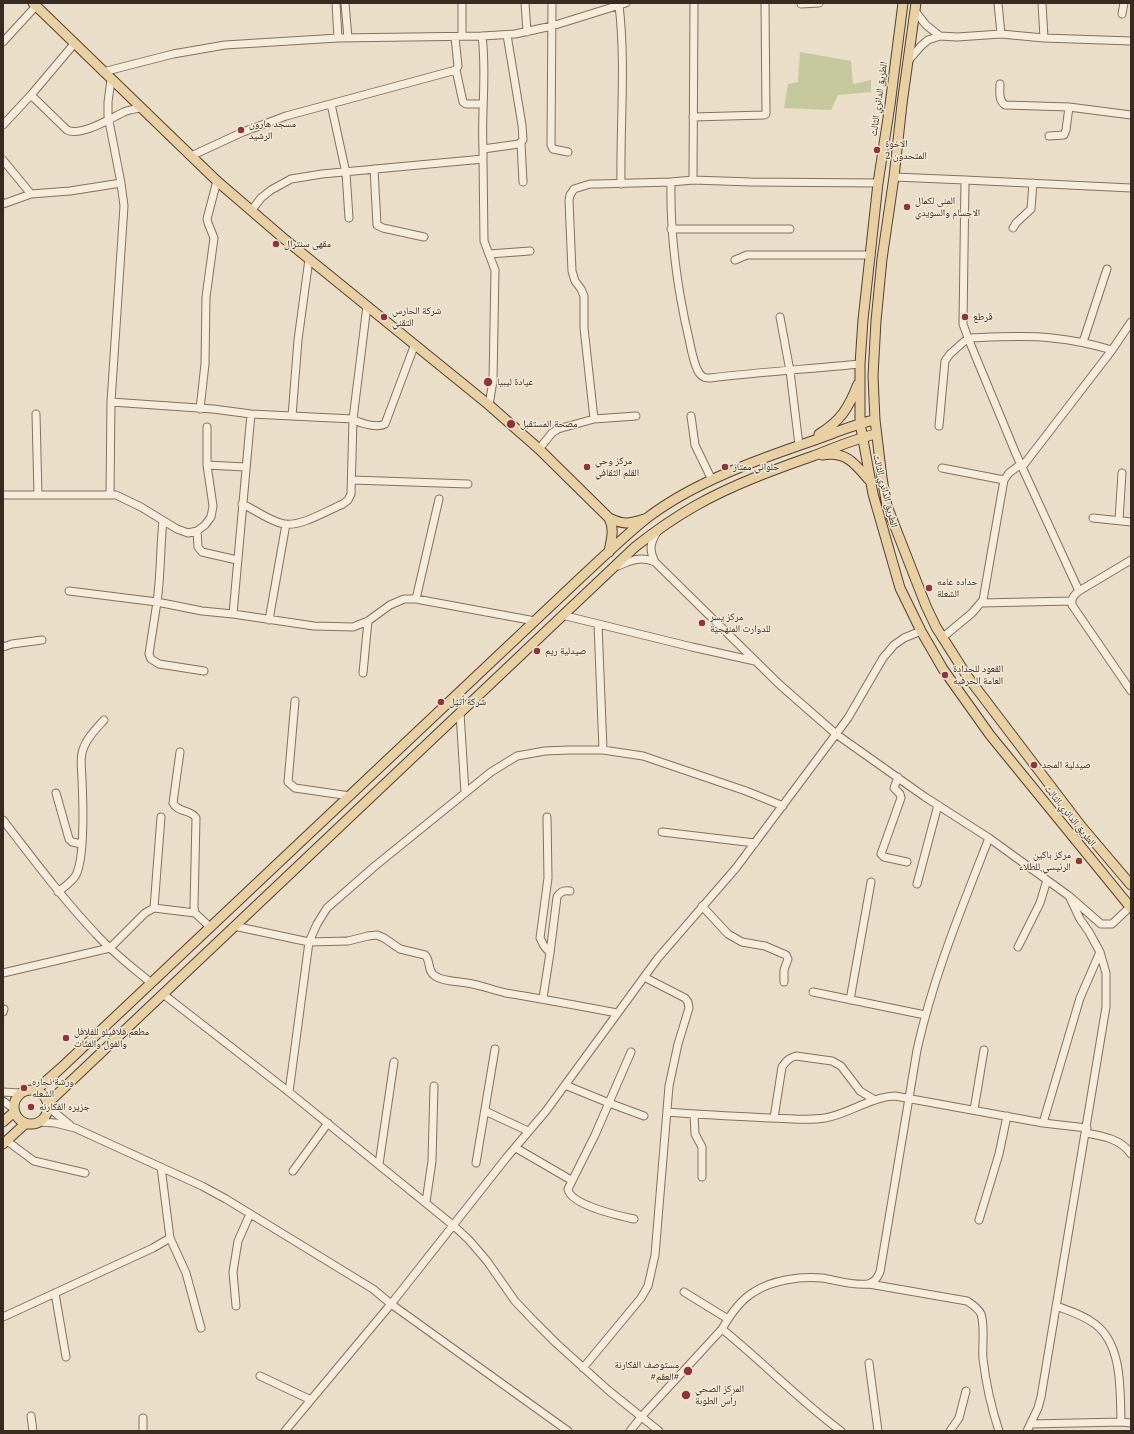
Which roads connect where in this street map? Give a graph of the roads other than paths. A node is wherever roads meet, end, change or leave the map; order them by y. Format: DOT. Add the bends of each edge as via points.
graph roads {
  1 [pos="336,3"];
  2 [pos="345,3"];
  3 [pos="462,3"];
  4 [pos="525,3"];
  5 [pos="552,3"];
  6 [pos="694,3"];
  7 [pos="765,3"];
  8 [pos="819,3"];
  9 [pos="903,3"];
  10 [pos="998,3"];
  11 [pos="1042,3"];
  12 [pos="1124,3"];
  13 [pos="622,4"];
  14 [pos="801,4"];
  15 [pos="34,5"];
  16 [pos="601,7"];
  17 [pos="916,7"];
  18 [pos="1122,14"];
  19 [pos="552,26"];
  20 [pos="527,32"];
  21 [pos="1001,34"];
  22 [pos="506,35"];
  23 [pos="459,36"];
  24 [pos="482,36"];
  25 [pos="940,36"];
  26 [pos="338,38"];
  27 [pos="348,38"];
  28 [pos="1044,38"];
  29 [pos="1131,40"];
  30 [pos="3,42"];
  31 [pos="74,44"];
  32 [pos="908,61"];
  33 [pos="456,70"];
  34 [pos="103,72"];
  35 [pos="111,80"];
  36 [pos="1000,84"];
  37 [pos="31,94"];
  38 [pos="331,104"];
  39 [pos="483,104"];
  40 [pos="1069,107"];
  41 [pos="140,108"];
  42 [pos="1131,115"];
  43 [pos="694,117"];
  44 [pos="109,120"];
  45 [pos="3,125"];
  46 [pos="1049,136"];
  47 [pos="521,142"];
  48 [pos="483,149"];
  49 [pos="568,152"];
  50 [pos="191,156"];
  51 [pos="483,159"];
  52 [pos="3,160"];
  53 [pos="374,169"];
  54 [pos="346,173"];
  55 [pos="894,177"];
  56 [pos="693,180"];
  57 [pos="964,180"];
  58 [pos="217,181"];
  59 [pos="523,182"];
  60 [pos="671,182"];
  61 [pos="121,183"];
  62 [pos="878,183"];
  63 [pos="1033,183"];
  64 [pos="621,184"];
  65 [pos="1131,188"];
  66 [pos="31,194"];
  67 [pos="3,204"];
  68 [pos="251,211"];
  69 [pos="349,218"];
  70 [pos="1014,228"];
  71 [pos="671,229"];
  72 [pos="790,229"];
  73 [pos="424,237"];
  74 [pos="530,251"];
  75 [pos="489,254"];
  76 [pos="871,255"];
  77 [pos="309,259"];
  78 [pos="735,260"];
  79 [pos="1107,269"];
  80 [pos="367,306"];
  81 [pos="780,318"];
  82 [pos="1131,322"];
  83 [pos="968,338"];
  84 [pos="1083,342"];
  85 [pos="415,344"];
  86 [pos="1112,350"];
  87 [pos="860,364"];
  88 [pos="790,371"];
  89 [pos="860,379"];
  90 [pos="111,402"];
  91 [pos="489,404"];
  92 [pos="200,408"];
  93 [pos="36,414"];
  94 [pos="251,414"];
  95 [pos="292,416"];
  96 [pos="636,416"];
  97 [pos="690,416"];
  98 [pos="353,419"];
  99 [pos="594,419"];
  100 [pos="875,420"];
  101 [pos="860,423"];
  102 [pos="939,426"];
  103 [pos="207,427"];
  104 [pos="876,434"];
  105 [pos="862,437"];
  106 [pos="800,445"];
  107 [pos="538,449"];
  108 [pos="813,456"];
  109 [pos="207,465"];
  110 [pos="1022,466"];
  111 [pos="245,467"];
  112 [pos="942,468"];
  113 [pos="1122,472"];
  114 [pos="352,480"];
  115 [pos="712,480"];
  116 [pos="870,480"];
  117 [pos="1004,480"];
  118 [pos="468,484"];
  119 [pos="110,494"];
  120 [pos="3,495"];
  121 [pos="38,495"];
  122 [pos="439,499"];
  123 [pos="242,504"];
  124 [pos="609,518"];
  125 [pos="647,518"];
  126 [pos="1093,518"];
  127 [pos="1119,520"];
  128 [pos="163,521"];
  129 [pos="1131,522"];
  130 [pos="286,524"];
  131 [pos="658,529"];
  132 [pos="197,531"];
  133 [pos="609,552"];
  134 [pos="237,560"];
  135 [pos="1131,560"];
  136 [pos="655,562"];
  137 [pos="610,569"];
  138 [pos="69,591"];
  139 [pos="1079,591"];
  140 [pos="416,599"];
  141 [pos="1072,601"];
  142 [pos="157,602"];
  143 [pos="981,603"];
  144 [pos="233,614"];
  145 [pos="562,615"];
  146 [pos="270,620"];
  147 [pos="535,620"];
  148 [pos="368,622"];
  149 [pos="598,624"];
  150 [pos="921,632"];
  151 [pos="942,638"];
  152 [pos="42,640"];
  153 [pos="3,647"];
  154 [pos="756,661"];
  155 [pos="204,671"];
  156 [pos="363,673"];
  157 [pos="1131,691"];
  158 [pos="295,701"];
  159 [pos="460,713"];
  160 [pos="104,720"];
  161 [pos="836,734"];
  162 [pos="603,750"];
  163 [pos="180,752"];
  164 [pos="394,754"];
  165 [pos="405,764"];
  166 [pos="898,777"];
  167 [pos="56,793"];
  168 [pos="465,793"];
  169 [pos="350,796"];
  170 [pos="938,805"];
  171 [pos="783,806"];
  172 [pos="161,817"];
  173 [pos="547,817"];
  174 [pos="3,820"];
  175 [pos="662,832"];
  176 [pos="989,838"];
  177 [pos="755,843"];
  178 [pos="82,844"];
  179 [pos="907,862"];
  180 [pos="1127,877"];
  181 [pos="1046,880"];
  182 [pos="871,882"];
  183 [pos="917,884"];
  184 [pos="1131,885"];
  185 [pos="570,891"];
  186 [pos="58,892"];
  187 [pos="1069,896"];
  188 [pos="702,906"];
  189 [pos="1131,907"];
  190 [pos="154,908"];
  191 [pos="195,913"];
  192 [pos="234,926"];
  193 [pos="210,927"];
  194 [pos="309,942"];
  195 [pos="1018,947"];
  196 [pos="110,948"];
  197 [pos="1100,952"];
  198 [pos="550,953"];
  199 [pos="3,973"];
  200 [pos="644,977"];
  201 [pos="784,982"];
  202 [pos="151,983"];
  203 [pos="813,992"];
  204 [pos="163,994"];
  205 [pos="543,998"];
  206 [pos="850,1000"];
  207 [pos="617,1013"];
  208 [pos="925,1015"];
  209 [pos="495,1049"];
  210 [pos="984,1050"];
  211 [pos="631,1052"];
  212 [pos="394,1062"];
  213 [pos="565,1085"];
  214 [pos="434,1086"];
  215 [pos="36,1090"];
  216 [pos="3,1092"];
  217 [pos="289,1092"];
  218 [pos="20,1093"];
  219 [pos="910,1098"];
  220 [pos="875,1100"];
  221 [pos="3,1101"];
  222 [pos="609,1103"];
  223 [pos="48,1105"];
  224 [pos="14,1110"];
  225 [pos="485,1110"];
  226 [pos="974,1110"];
  227 [pos="667,1112"];
  228 [pos="694,1114"];
  229 [pos="644,1116"];
  230 [pos="1007,1116"];
  231 [pos="774,1118"];
  232 [pos="3,1122"];
  233 [pos="39,1122"];
  234 [pos="328,1123"];
  235 [pos="1043,1123"];
  236 [pos="25,1124"];
  237 [pos="75,1128"];
  238 [pos="1086,1131"];
  239 [pos="528,1132"];
  240 [pos="5,1143"];
  241 [pos="516,1148"];
  242 [pos="1131,1154"];
  243 [pos="476,1163"];
  244 [pos="379,1164"];
  245 [pos="161,1167"];
  246 [pos="293,1171"];
  247 [pos="85,1173"];
  248 [pos="702,1177"];
  249 [pos="571,1180"];
  250 [pos="426,1202"];
  251 [pos="250,1214"];
  252 [pos="634,1219"];
  253 [pos="979,1220"];
  254 [pos="454,1226"];
  255 [pos="170,1238"];
  256 [pos="869,1284"];
  257 [pos="684,1292"];
  258 [pos="55,1294"];
  259 [pos="391,1304"];
  260 [pos="236,1306"];
  261 [pos="1056,1306"];
  262 [pos="3,1317"];
  263 [pos="728,1319"];
  264 [pos="201,1328"];
  265 [pos="722,1329"];
  266 [pos="66,1357"];
  267 [pos="869,1363"];
  268 [pos="583,1368"];
  269 [pos="260,1376"];
  270 [pos="966,1390"];
  271 [pos="311,1400"];
  272 [pos="31,1416"];
  273 [pos="642,1416"];
  274 [pos="143,1418"];
  275 [pos="1121,1422"];
  276 [pos="1131,1423"];
  277 [pos="1031,1424"];
  278 [pos="33,1431"];
  279 [pos="143,1431"];
  280 [pos="285,1431"];
  281 [pos="568,1431"];
  282 [pos="630,1431"];
  283 [pos="659,1431"];
  284 [pos="841,1431"];
  285 [pos="878,1431"];
  286 [pos="950,1431"];
  287 [pos="999,1431"];
  288 [pos="1027,1431"];
  1 -- 26 [label="street"];
  2 -- 27 [label="street"];
  3 -- 23 [label="street"];
  4 -- 20 [label="street"];
  5 -- 19 [label="street"];
  6 -- 43 [label="street"];
  7 -- 43 [label="street" via="766,114"];
  8 -- 14 [label="street"];
  9 -- 62 [label="main road, الطريق الدائري الثالث"];
  10 -- 21 [label="street"];
  11 -- 28 [label="street"];
  12 -- 18 [label="street"];
  13 -- 16 [label="street"];
  13 -- 64 [label="street"];
  15 -- 30 [label="street"];
  15 -- 31 [label="main road"];
  16 -- 19 [label="street"];
  17 -- 25 [label="street" via="926,25"];
  17 -- 32 [label="main road, الطريق الدائري الثالث"];
  19 -- 20 [label="street"];
  19 -- 49 [label="street" via="551,145 556,150"];
  20 -- 22 [label="street"];
  21 -- 25 [label="street"];
  21 -- 28 [label="street"];
  22 -- 24 [label="street"];
  22 -- 47 [label="street" via="524,137"];
  23 -- 24 [label="street"];
  23 -- 27 [label="street"];
  23 -- 33 [label="street"];
  24 -- 39 [label="street"];
  25 -- 32 [label="street" via="924,43"];
  26 -- 27 [label="street"];
  26 -- 34 [label="street" via="225,45 173,54"];
  28 -- 29 [label="street"];
  31 -- 34 [label="main road"];
  31 -- 37 [label="street"];
  32 -- 55 [label="main road, الطريق الدائري الثالث"];
  33 -- 38 [label="street"];
  33 -- 39 [label="street" via="463,102"];
  34 -- 35 [label="main road"];
  35 -- 41 [label="main road"];
  35 -- 44 [label="street"];
  36 -- 40 [label="street" via="1000,98 1005,105"];
  37 -- 44 [label="street" via="71,132"];
  37 -- 45 [label="street"];
  38 -- 50 [label="street" via="286,116"];
  38 -- 54 [label="street"];
  39 -- 48 [label="street"];
  40 -- 42 [label="street"];
  40 -- 46 [label="street" via="1064,136"];
  41 -- 44 [label="street"];
  41 -- 50 [label="main road"];
  43 -- 56 [label="street"];
  44 -- 61 [label="street"];
  47 -- 48 [label="street"];
  47 -- 59 [label="street"];
  48 -- 51 [label="street"];
  50 -- 58 [label="main road"];
  51 -- 53 [label="street"];
  51 -- 75 [label="street" via="484,241"];
  52 -- 66 [label="street"];
  53 -- 54 [label="street"];
  53 -- 73 [label="street" via="377,225"];
  54 -- 68 [label="street" via="291,179 271,190"];
  54 -- 69 [label="street"];
  55 -- 57 [label="street"];
  55 -- 100 [label="main road, الطريق الدائري الثالث" via="876,321 873,376"];
  56 -- 60 [label="street"];
  56 -- 62 [label="street"];
  57 -- 63 [label="street"];
  57 -- 83 [label="street" via="963,315"];
  58 -- 68 [label="main road"];
  58 -- 92 [label="street" via="207,219 214,238 206,297 205,364"];
  60 -- 64 [label="street"];
  60 -- 71 [label="street"];
  61 -- 66 [label="street"];
  61 -- 90 [label="street" via="124,206"];
  62 -- 76 [label="main road, الطريق الدائري الثالث"];
  63 -- 65 [label="street"];
  63 -- 70 [label="street" via="1031,209"];
  64 -- 99 [label="street" via="581,186 574,189 569,202 572,271 584,296 584,328"];
  66 -- 67 [label="street"];
  68 -- 77 [label="main road"];
  71 -- 72 [label="street"];
  71 -- 88 [label="street" via="680,298 691,350 700,375 710,378 755,372"];
  74 -- 75 [label="street"];
  75 -- 91 [label="street" via="495,270 493,381"];
  76 -- 78 [label="street" via="747,255"];
  76 -- 87 [label="main road, الطريق الدائري الثالث"];
  77 -- 80 [label="main road"];
  77 -- 95 [label="street" via="298,340"];
  79 -- 84 [label="street"];
  80 -- 85 [label="main road"];
  80 -- 98 [label="street"];
  81 -- 88 [label="street"];
  82 -- 86 [label="street"];
  83 -- 84 [label="street" via="1025,337"];
  83 -- 102 [label="street" via="945,361"];
  83 -- 110 [label="street"];
  84 -- 86 [label="street"];
  85 -- 91 [label="main road"];
  85 -- 98 [label="street" via="385,424 369,424"];
  86 -- 110 [label="street"];
  87 -- 88 [label="street"];
  87 -- 89 [label="main road, الطريق الدائري الثالث"];
  88 -- 106 [label="street"];
  89 -- 101 [label="main road, الطريق الدائري الثالث"];
  89 -- 106 [label="main road" via="851,401 840,417 831,426"];
  90 -- 92 [label="street"];
  90 -- 119 [label="street"];
  91 -- 107 [label="main road"];
  92 -- 94 [label="street"];
  93 -- 121 [label="street"];
  94 -- 95 [label="street"];
  94 -- 111 [label="street"];
  95 -- 98 [label="street"];
  96 -- 99 [label="street"];
  97 -- 115 [label="street" via="695,445"];
  98 -- 114 [label="street"];
  99 -- 107 [label="street" via="552,432"];
  100 -- 101 [label="main road"];
  100 -- 104 [label="main road, الطريق الدائري الثالث"];
  101 -- 105 [label="main road, الطريق الدائري الثالث"];
  101 -- 106 [label="main road"];
  103 -- 109 [label="street"];
  104 -- 105 [label="main road"];
  104 -- 151 [label="main road, الطريق الدائري الثالث" via="887,506 926,606"];
  105 -- 108 [label="main road"];
  105 -- 116 [label="main road, الطريق الدائري الثالث"];
  106 -- 115 [label="main road"];
  107 -- 124 [label="main road"];
  108 -- 116 [label="main road" via="829,454 846,457"];
  108 -- 131 [label="main road" via="718,494"];
  109 -- 111 [label="street"];
  109 -- 132 [label="street" via="213,506 206,525"];
  110 -- 117 [label="street"];
  110 -- 139 [label="street"];
  111 -- 123 [label="street"];
  112 -- 117 [label="street"];
  113 -- 127 [label="street"];
  114 -- 118 [label="street"];
  114 -- 130 [label="street" via="351,494 343,504 301,522"];
  115 -- 125 [label="main road"];
  116 -- 150 [label="main road, الطريق الدائري الثالث" via="900,588"];
  117 -- 143 [label="street"];
  119 -- 121 [label="street"];
  119 -- 128 [label="street" via="127,500"];
  120 -- 121 [label="street"];
  122 -- 140 [label="street"];
  123 -- 130 [label="street"];
  123 -- 134 [label="street"];
  124 -- 125 [label="main road" via="625,524"];
  124 -- 133 [label="main road" via="613,525"];
  125 -- 133 [label="main road"];
  126 -- 127 [label="street"];
  127 -- 129 [label="street"];
  128 -- 132 [label="street" via="188,533"];
  128 -- 142 [label="street"];
  130 -- 146 [label="street"];
  131 -- 136 [label="street" via="650,544"];
  131 -- 137 [label="main road"];
  132 -- 134 [label="street" via="198,547 202,552"];
  133 -- 147 [label="main road"];
  134 -- 144 [label="street"];
  135 -- 139 [label="street"];
  136 -- 137 [label="street" via="638,558"];
  136 -- 154 [label="street"];
  137 -- 145 [label="main road"];
  138 -- 142 [label="street"];
  139 -- 141 [label="street" via="1073,596"];
  140 -- 147 [label="street"];
  140 -- 148 [label="street" via="404,599 390,605"];
  141 -- 143 [label="street"];
  141 -- 157 [label="street" via="1072,605"];
  142 -- 144 [label="street"];
  142 -- 155 [label="street" via="149,654 151,659 159,664"];
  143 -- 151 [label="street"];
  144 -- 146 [label="street"];
  145 -- 149 [label="street"];
  145 -- 159 [label="main road"];
  146 -- 148 [label="street" via="314,626 353,627"];
  147 -- 164 [label="main road"];
  148 -- 156 [label="street"];
  149 -- 154 [label="street"];
  149 -- 162 [label="street"];
  150 -- 161 [label="street" via="904,638 883,658"];
  150 -- 189 [label="main road, الطريق الدائري الثالث" via="942,669 990,735"];
  151 -- 180 [label="main road, الطريق الدائري الثالث" via="967,676 1081,826"];
  152 -- 153 [label="street"];
  154 -- 161 [label="street"];
  158 -- 169 [label="street" via="288,782 294,788"];
  159 -- 165 [label="main road"];
  159 -- 168 [label="street"];
  160 -- 178 [label="street" via="82,752"];
  161 -- 166 [label="street"];
  161 -- 171 [label="street"];
  162 -- 168 [label="street" via="545,751 517,756 490,772"];
  162 -- 171 [label="street" via="643,756"];
  163 -- 191 [label="street" via="173,803 178,809 196,818"];
  164 -- 165 [label="main road"];
  164 -- 169 [label="main road"];
  165 -- 192 [label="main road"];
  166 -- 170 [label="street"];
  166 -- 179 [label="street" via="894,788 900,794 900,798 881,854"];
  167 -- 178 [label="street" via="69,840"];
  168 -- 194 [label="street" via="327,908"];
  169 -- 193 [label="main road"];
  170 -- 176 [label="street"];
  170 -- 183 [label="street"];
  171 -- 177 [label="street"];
  172 -- 190 [label="street"];
  173 -- 198 [label="street" via="548,878 540,938"];
  174 -- 186 [label="street"];
  175 -- 177 [label="street"];
  176 -- 181 [label="street"];
  176 -- 208 [label="street" via="955,926"];
  177 -- 188 [label="street"];
  178 -- 186 [label="street" via="75,876"];
  180 -- 184 [label="main road, الطريق الدائري الثالث"];
  181 -- 187 [label="street"];
  181 -- 195 [label="street" via="1040,903"];
  182 -- 206 [label="street"];
  185 -- 198 [label="street" via="560,892 557,897"];
  186 -- 196 [label="street"];
  187 -- 189 [label="street" via="1101,924 1112,924"];
  187 -- 197 [label="street"];
  188 -- 200 [label="street"];
  188 -- 201 [label="street" via="728,934 742,942 765,946 786,955 788,959 784,970"];
  190 -- 191 [label="street"];
  190 -- 196 [label="street" via="145,913"];
  191 -- 193 [label="street"];
  192 -- 194 [label="street"];
  192 -- 204 [label="main road"];
  193 -- 202 [label="main road"];
  194 -- 205 [label="street" via="348,941 377,936 400,949 426,955 432,974 440,979"];
  194 -- 217 [label="street"];
  196 -- 199 [label="street"];
  196 -- 202 [label="street"];
  197 -- 235 [label="street" via="1080,998"];
  197 -- 238 [label="street" via="1106,973 1106,1007"];
  198 -- 205 [label="street"];
  200 -- 207 [label="street"];
  200 -- 227 [label="street" via="681,995 688,1002 689,1008 669,1086"];
  202 -- 215 [label="main road"];
  203 -- 206 [label="street"];
  204 -- 217 [label="street"];
  204 -- 223 [label="main road"];
  205 -- 207 [label="street"];
  206 -- 208 [label="street"];
  207 -- 213 [label="street"];
  208 -- 219 [label="street"];
  209 -- 225 [label="street"];
  210 -- 226 [label="street"];
  211 -- 222 [label="street"];
  212 -- 244 [label="street"];
  213 -- 222 [label="street"];
  213 -- 239 [label="street"];
  214 -- 250 [label="street" via="432,1161"];
  215 -- 218 [label="main road" via="25,1090"];
  215 -- 223 [label="main road" via="43,1095"];
  216 -- 218 [label="street"];
  217 -- 234 [label="street"];
  218 -- 224 [label="main road" via="15,1099"];
  219 -- 220 [label="street" via="889,1096"];
  219 -- 226 [label="street"];
  219 -- 256 [label="street" via="880,1272 874,1282"];
  220 -- 231 [label="street" via="827,1118"];
  220 -- 231 [label="street" via="860,1091 838,1064 796,1056 785,1062 782,1067"];
  221 -- 224 [label="street"];
  222 -- 229 [label="street"];
  222 -- 249 [label="street"];
  223 -- 233 [label="main road" via="46,1116"];
  223 -- 237 [label="street"];
  224 -- 232 [label="main road"];
  224 -- 236 [label="main road" via="20,1121"];
  225 -- 239 [label="street"];
  225 -- 243 [label="street"];
  226 -- 230 [label="street"];
  227 -- 228 [label="street"];
  227 -- 268 [label="street" via="658,1232 653,1270 648,1286"];
  228 -- 231 [label="street"];
  228 -- 248 [label="street" via="695,1134 702,1146"];
  230 -- 235 [label="street"];
  230 -- 253 [label="street" via="999,1154"];
  233 -- 236 [label="main road"];
  233 -- 237 [label="street"];
  234 -- 244 [label="street"];
  234 -- 246 [label="street"];
  235 -- 238 [label="street"];
  236 -- 240 [label="main road"];
  237 -- 245 [label="street"];
  238 -- 242 [label="street" via="1112,1139 1126,1147"];
  238 -- 261 [label="street"];
  239 -- 241 [label="street"];
  240 -- 247 [label="street" via="34,1160"];
  241 -- 249 [label="street"];
  241 -- 254 [label="street"];
  244 -- 250 [label="street"];
  245 -- 251 [label="street" via="202,1186"];
  245 -- 255 [label="street"];
  249 -- 252 [label="street" via="568,1192 572,1197 600,1211"];
  250 -- 254 [label="street"];
  251 -- 259 [label="street" via="373,1289"];
  251 -- 260 [label="street" via="238,1241 233,1272"];
  254 -- 259 [label="street"];
  254 -- 268 [label="street" via="487,1261 515,1302"];
  255 -- 258 [label="street"];
  255 -- 264 [label="street" via="186,1272"];
  256 -- 263 [label="street" via="804,1277 784,1280 754,1292"];
  256 -- 287 [label="street" via="967,1302 976,1306 982,1321 985,1382"];
  257 -- 263 [label="street"];
  258 -- 262 [label="street"];
  258 -- 266 [label="street"];
  259 -- 271 [label="street"];
  259 -- 281 [label="street"];
  261 -- 275 [label="street" via="1080,1315 1096,1325 1107,1337 1113,1349 1119,1378"];
  261 -- 277 [label="street" via="1041,1397"];
  263 -- 265 [label="street"];
  265 -- 273 [label="street"];
  265 -- 284 [label="street"];
  267 -- 285 [label="street"];
  268 -- 273 [label="street"];
  269 -- 271 [label="street"];
  270 -- 286 [label="street" via="958,1418"];
  271 -- 280 [label="street"];
  272 -- 278 [label="street"];
  273 -- 282 [label="street"];
  273 -- 283 [label="street"];
  274 -- 279 [label="street"];
  275 -- 276 [label="street"];
  275 -- 277 [label="street"];
  277 -- 288 [label="street"];
}
